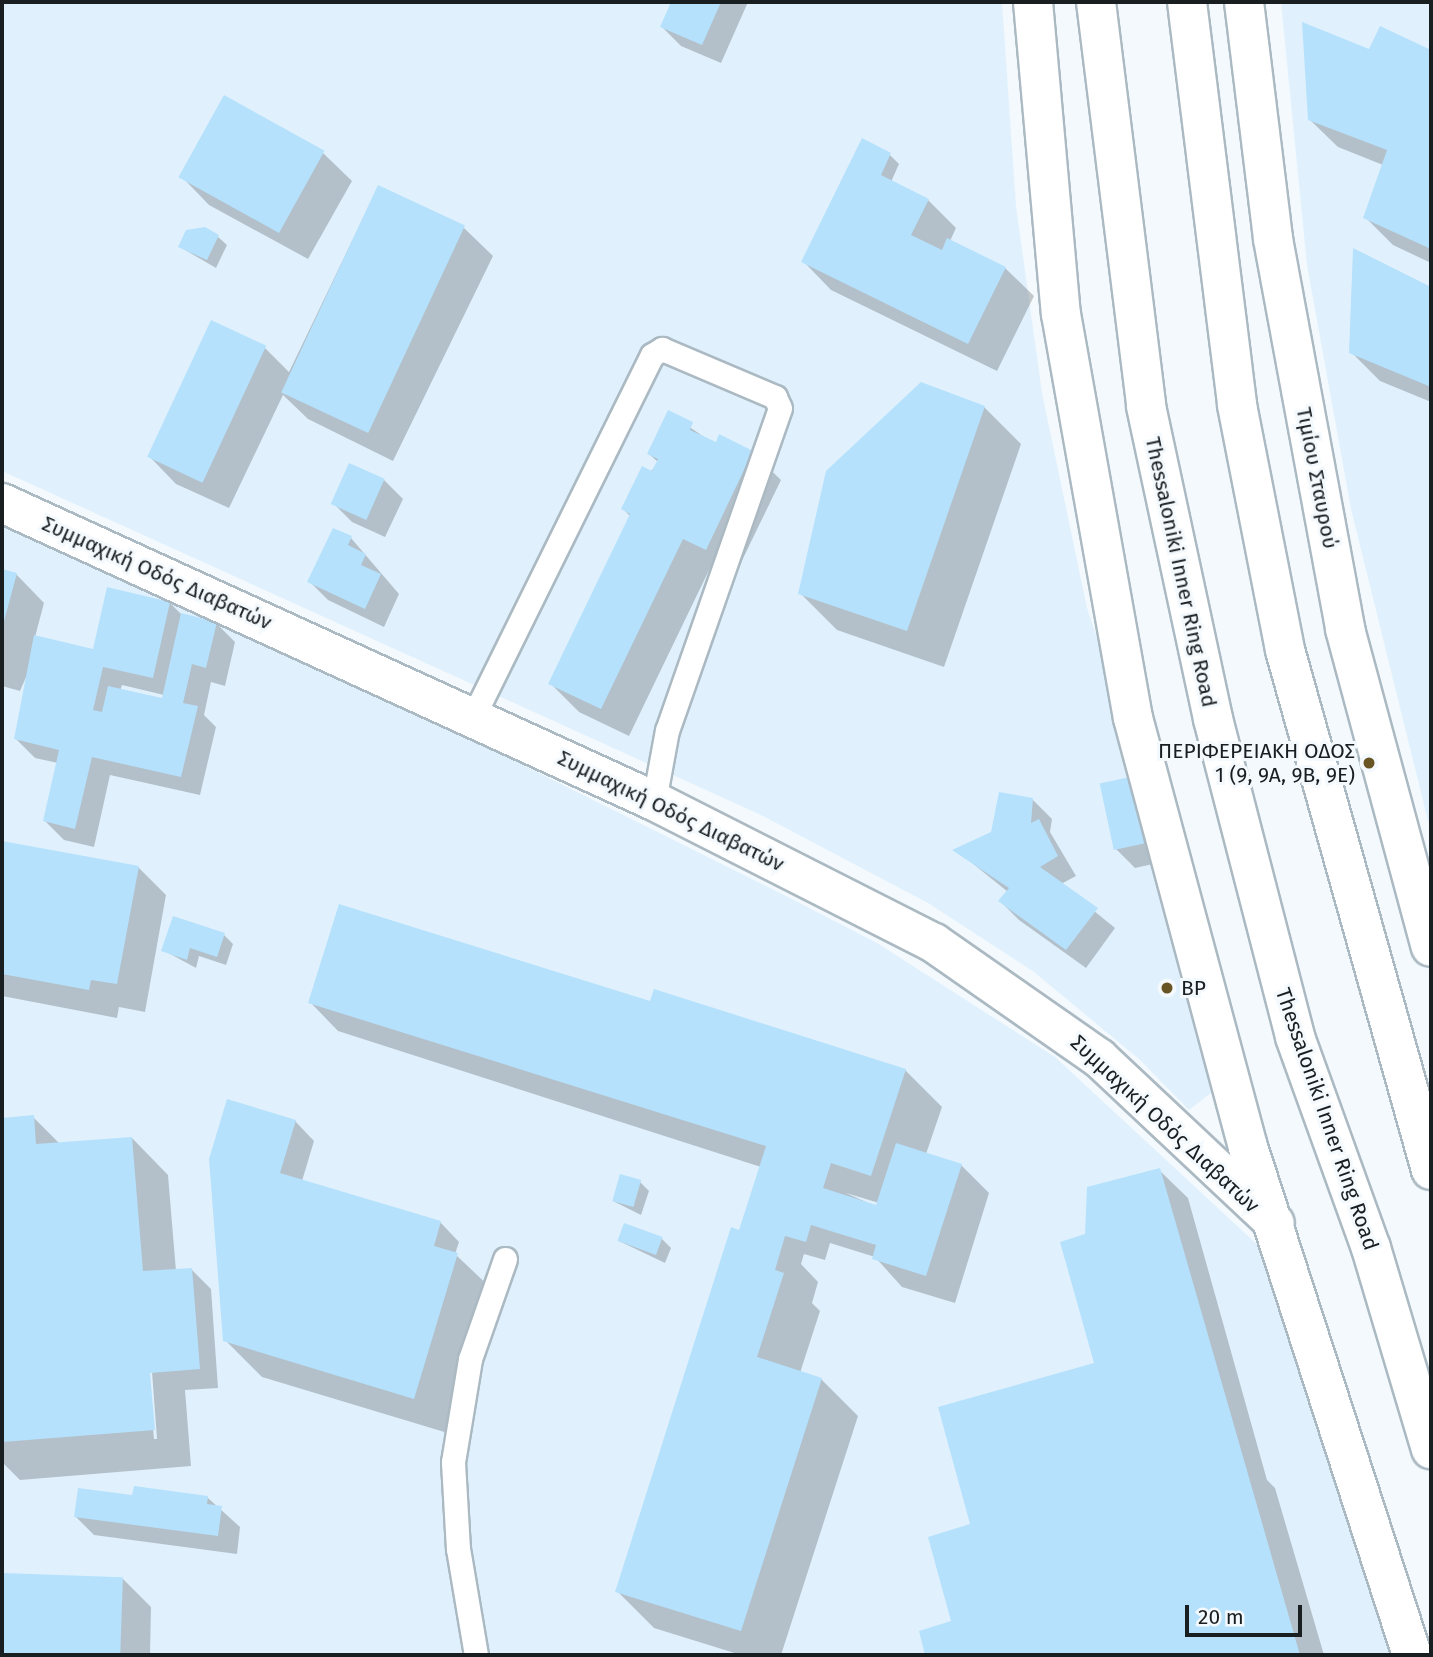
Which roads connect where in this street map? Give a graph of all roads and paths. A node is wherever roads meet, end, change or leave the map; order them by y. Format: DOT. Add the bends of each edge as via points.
graph roads {
  1 [pos="1033,2"];
  2 [pos="1096,2"];
  3 [pos="1187,2"];
  4 [pos="1244,2"];
  5 [pos="2,503"];
  6 [pos="473,717"];
  7 [pos="654,801"];
  8 [pos="1431,947"];
  9 [pos="1431,1170"];
  10 [pos="1275,1223"];
  11 [pos="505,1259"];
  12 [pos="1431,1449"];
  13 [pos="476,1655"];
  14 [pos="1412,1655"];
  1 -- 10 [label="main road" via="1061,314 1133,718 1248,1147"];
  2 -- 12 [label="main road, Thessaloniki Inner Ring Road" via="1146,406 1213,719 1295,1037 1371,1248"];
  3 -- 9 [label="main road" via="1237,405 1285,650"];
  4 -- 8 [label="main road, Τιμίου Σταυρού" via="1273,239 1327,536 1349,642"];
  5 -- 6 [label="main road, Συμμαχική Οδός Διαβατών"];
  6 -- 7 [label="main road, Συμμαχική Οδός Διαβατών"];
  6 -- 7 [label="lane" via="652,355 662,349 775,397 780,408 667,730"];
  7 -- 10 [label="main road, Συμμαχική Οδός Διαβατών" via="864,905 990,978 1099,1058"];
  10 -- 14 [label="main road"];
  11 -- 13 [label="lane" via="470,1359 453,1462 458,1549"];
}
